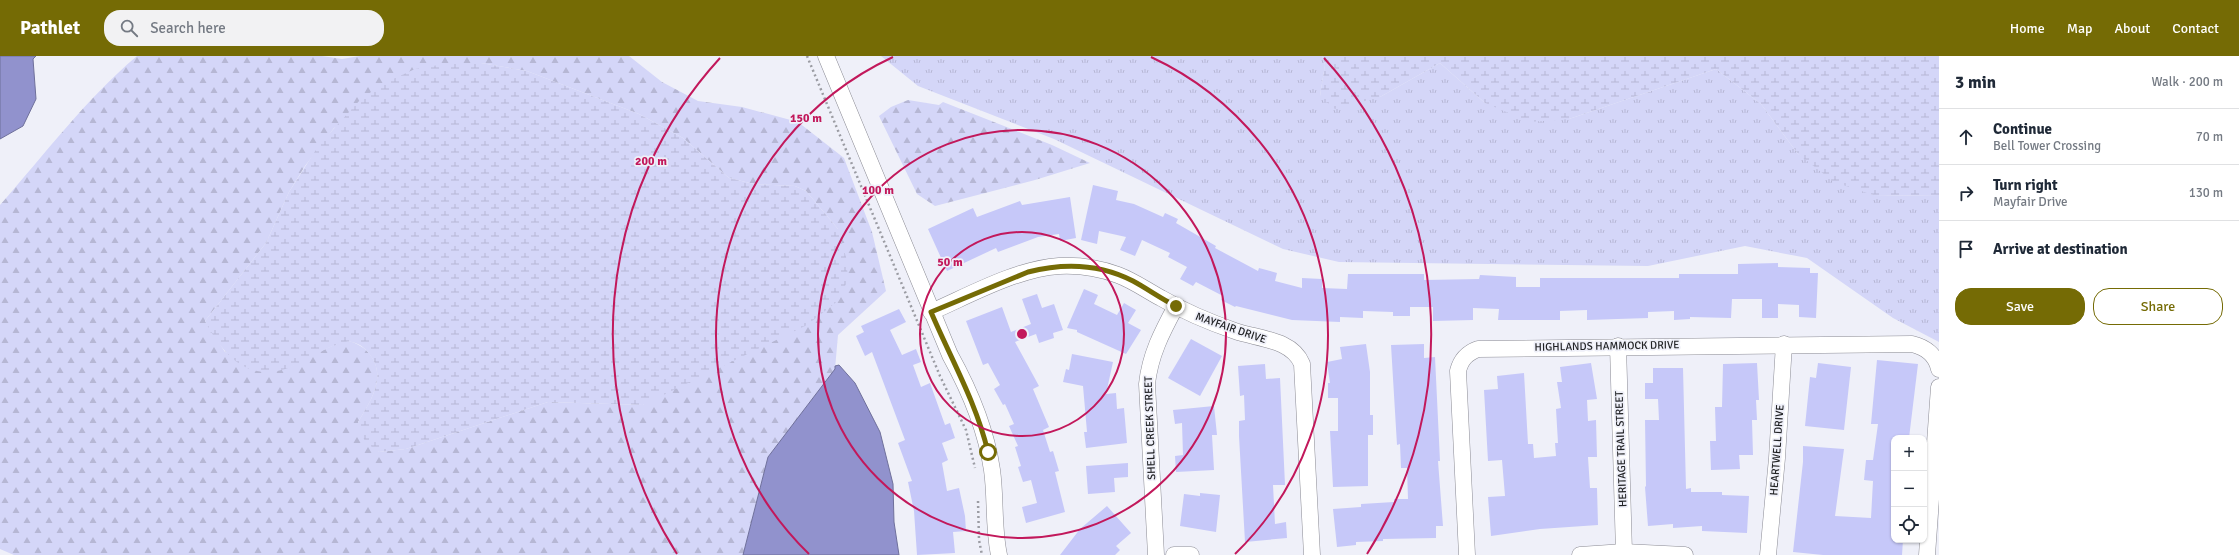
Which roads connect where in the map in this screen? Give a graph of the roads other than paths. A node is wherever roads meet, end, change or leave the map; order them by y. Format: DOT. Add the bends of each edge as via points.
graph roads {
  1 [pos="826,56"];
  2 [pos="1176,306"];
  3 [pos="931,312"];
  4 [pos="1784,344"];
  5 [pos="1618,346"];
  6 [pos="1939,369"];
  7 [pos="1939,387"];
  8 [pos="1624,552"];
  9 [pos="999,555"];
  10 [pos="1156,555"];
  11 [pos="1174,555"];
  12 [pos="1191,555"];
  13 [pos="1312,555"];
  14 [pos="1466,555"];
  15 [pos="1580,555"];
  16 [pos="1685,555"];
  17 [pos="1768,555"];
  18 [pos="1926,555"];
  1 -- 3 [label="street"];
  2 -- 3 [label="street, MAYFAIR DRIVE" via="1118,275 1089,267 1073,266 1028,272"];
  2 -- 10 [label="street, SHELL CREEK STREET" via="1148,365"];
  2 -- 13 [label="street, MAYFAIR DRIVE" via="1217,325 1287,346 1299,356 1302,364"];
  3 -- 9 [label="street" via="971,397 984,435 992,470"];
  4 -- 5 [label="street, HIGHLANDS HAMMOCK DRIVE"];
  4 -- 6 [label="street, HIGHLANDS HAMMOCK DRIVE" via="1912,344 1928,350"];
  4 -- 17 [label="street, HEARTWELL DRIVE"];
  5 -- 8 [label="street, HERITAGE TRAIL STREET"];
  5 -- 14 [label="street, HIGHLANDS HAMMOCK DRIVE" via="1478,349 1464,356 1458,371"];
  7 -- 18 [label="street"];
  8 -- 15 [label="street"];
  8 -- 16 [label="street"];
  11 -- 12 [label="street"];
}
